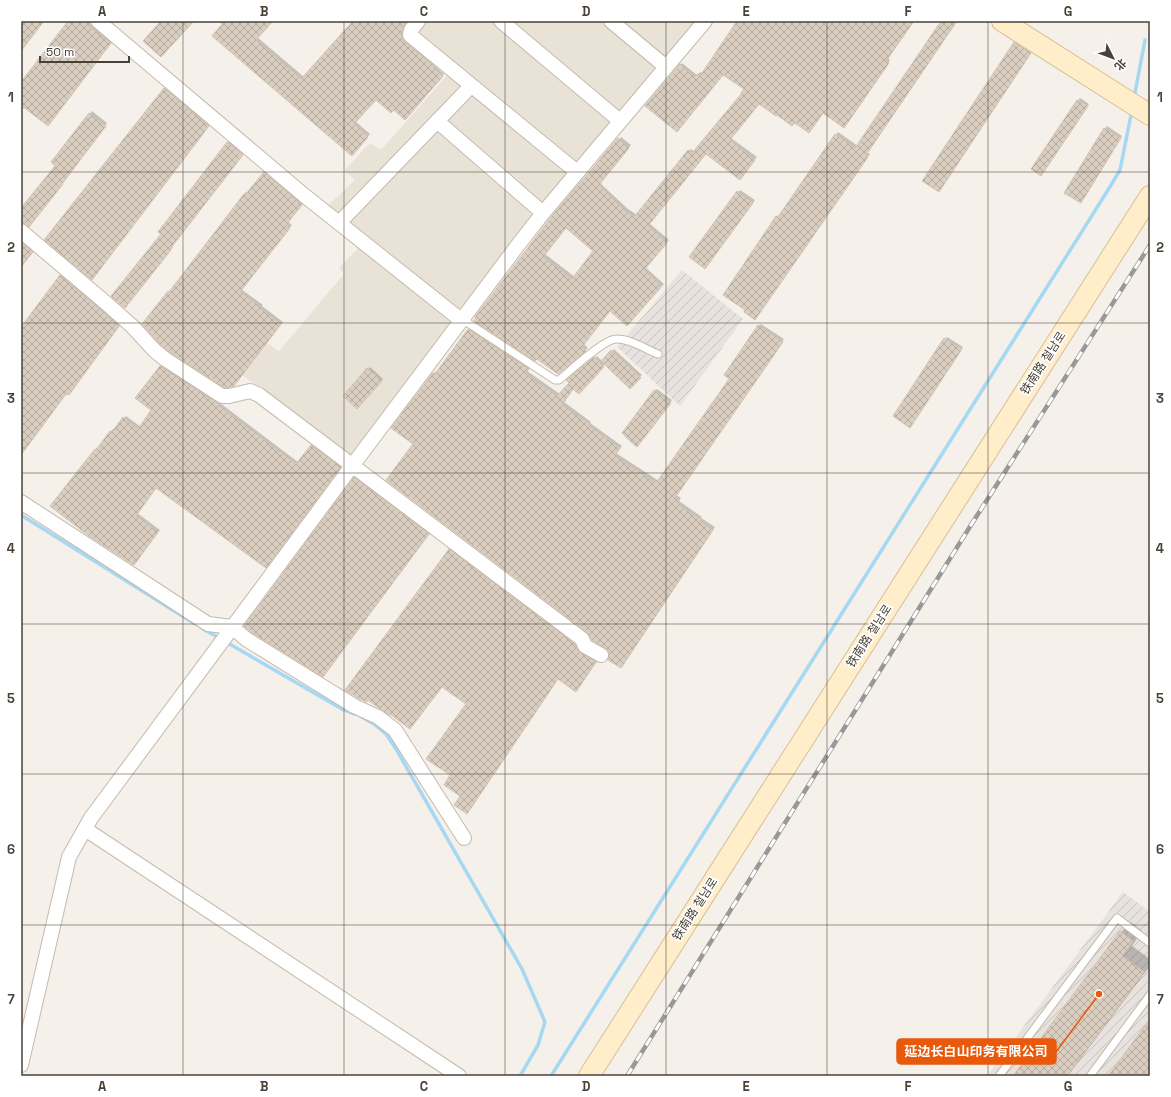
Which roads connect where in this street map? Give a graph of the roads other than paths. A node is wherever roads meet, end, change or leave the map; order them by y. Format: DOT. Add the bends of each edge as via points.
graph roads {
  1 [pos="98,21"];
  2 [pos="418,21"];
  3 [pos="501,21"];
  4 [pos="611,21"];
  5 [pos="705,21"];
  6 [pos="1002,21"];
  7 [pos="666,67"];
  8 [pos="471,86"];
  9 [pos="1139,108"];
  10 [pos="437,121"];
  11 [pos="620,121"];
  12 [pos="577,172"];
  13 [pos="1150,196"];
  14 [pos="543,213"];
  15 [pos="339,223"];
  16 [pos="21,231"];
  17 [pos="462,319"];
  18 [pos="658,354"];
  19 [pos="352,466"];
  20 [pos="21,502"];
  21 [pos="225,637"];
  22 [pos="601,655"];
  23 [pos="85,829"];
  24 [pos="464,838"];
  25 [pos="1150,943"];
  26 [pos="1150,995"];
  27 [pos="21,1065"];
  28 [pos="459,1076"];
  29 [pos="589,1076"];
  30 [pos="999,1076"];
  31 [pos="1090,1076"];
  1 -- 15 [label="street"];
  2 -- 8 [label="street" via="410,35"];
  3 -- 11 [label="street"];
  4 -- 7 [label="street"];
  5 -- 7 [label="street"];
  6 -- 9 [label="street"];
  7 -- 11 [label="street"];
  8 -- 10 [label="street"];
  8 -- 12 [label="street"];
  10 -- 14 [label="street"];
  10 -- 15 [label="street"];
  11 -- 12 [label="street"];
  12 -- 14 [label="street"];
  13 -- 29 [label="street, 铁南路 철남로"];
  14 -- 17 [label="street"];
  15 -- 17 [label="street"];
  16 -- 19 [label="street" via="106,302 165,359 222,396 250,392 259,395"];
  17 -- 18 [label="lane" via="555,380 559,380 600,346 615,338"];
  17 -- 19 [label="street"];
  19 -- 21 [label="street"];
  19 -- 22 [label="street" via="582,639 585,646"];
  20 -- 21 [label="street"];
  21 -- 23 [label="street"];
  21 -- 24 [label="street" via="246,639 340,698 378,717 395,730"];
  23 -- 27 [label="street" via="69,857"];
  23 -- 28 [label="street"];
  25 -- 30 [label="lane" via="1117,918"];
  26 -- 31 [label="lane"];
}
